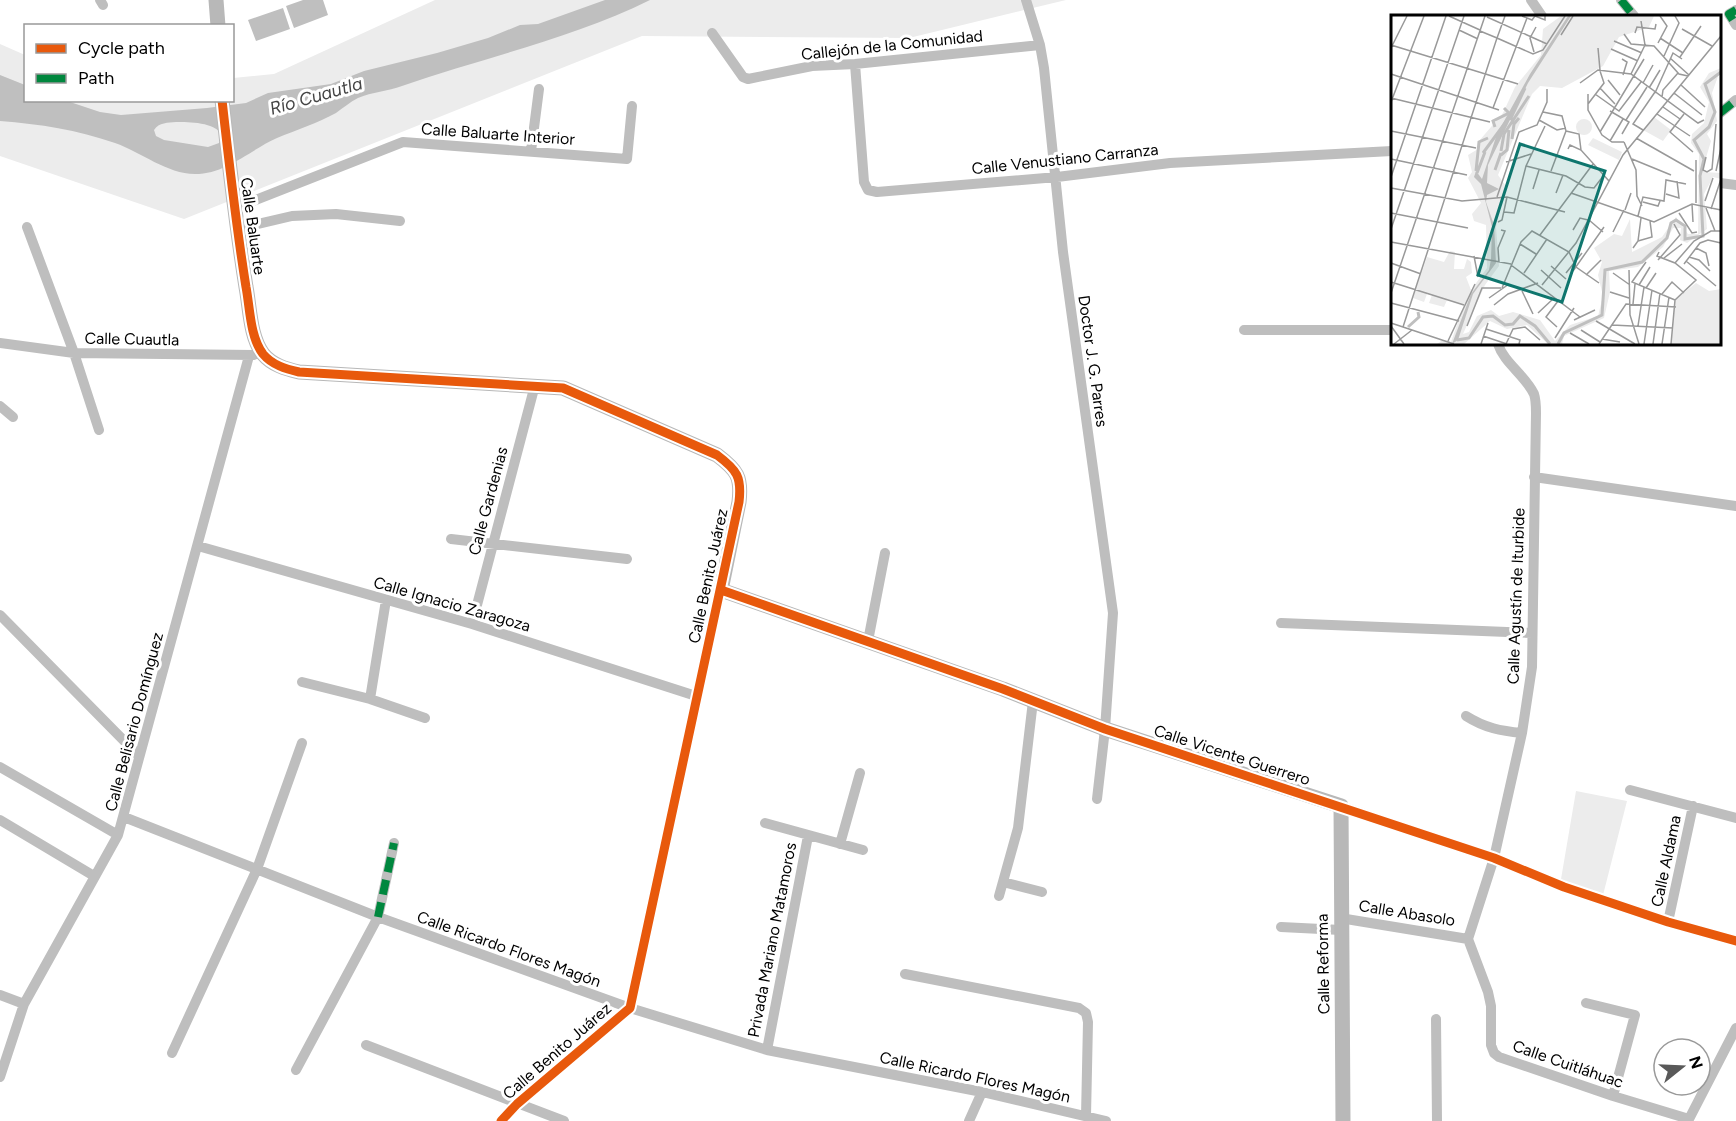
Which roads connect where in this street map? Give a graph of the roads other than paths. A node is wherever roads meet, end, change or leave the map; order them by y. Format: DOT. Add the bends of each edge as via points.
graph roads {
  1 [pos="216,0"];
  2 [pos="1026,0"];
  3 [pos="1531,0"];
  4 [pos="1621,0"];
  5 [pos="1736,10"];
  6 [pos="1541,15"];
  7 [pos="1633,15"];
  8 [pos="218,24"];
  9 [pos="1736,26"];
  10 [pos="712,33"];
  11 [pos="1040,45"];
  12 [pos="855,64"];
  13 [pos="539,89"];
  14 [pos="1736,100"];
  15 [pos="222,102"];
  16 [pos="632,106"];
  17 [pos="1721,111"];
  18 [pos="531,151"];
  19 [pos="1391,151"];
  20 [pos="1057,177"];
  21 [pos="1721,183"];
  22 [pos="1736,185"];
  23 [pos="234,208"];
  24 [pos="400,221"];
  25 [pos="27,227"];
  26 [pos="237,229"];
  27 [pos="1244,330"];
  28 [pos="1391,330"];
  29 [pos="0,343"];
  30 [pos="1498,345"];
  31 [pos="74,353"];
  32 [pos="256,355"];
  33 [pos="535,385"];
  34 [pos="0,406"];
  35 [pos="12,417"];
  36 [pos="99,430"];
  37 [pos="1534,477"];
  38 [pos="1736,506"];
  39 [pos="451,539"];
  40 [pos="492,543"];
  41 [pos="198,546"];
  42 [pos="885,553"];
  43 [pos="627,559"];
  44 [pos="721,590"];
  45 [pos="386,600"];
  46 [pos="0,615"];
  47 [pos="1281,623"];
  48 [pos="472,624"];
  49 [pos="1532,633"];
  50 [pos="868,642"];
  51 [pos="302,682"];
  52 [pos="696,696"];
  53 [pos="370,699"];
  54 [pos="1033,701"];
  55 [pos="1466,716"];
  56 [pos="425,718"];
  57 [pos="1105,729"];
  58 [pos="1522,733"];
  59 [pos="302,744"];
  60 [pos="139,756"];
  61 [pos="0,767"];
  62 [pos="860,773"];
  63 [pos="1630,790"];
  64 [pos="1096,799"];
  65 [pos="1693,806"];
  66 [pos="1341,807"];
  67 [pos="124,817"];
  68 [pos="1736,818"];
  69 [pos="0,820"];
  70 [pos="765,823"];
  71 [pos="118,835"];
  72 [pos="808,836"];
  73 [pos="394,843"];
  74 [pos="840,844"];
  75 [pos="862,850"];
  76 [pos="1494,858"];
  77 [pos="257,869"];
  78 [pos="94,876"];
  79 [pos="1003,882"];
  80 [pos="1042,892"];
  81 [pos="999,896"];
  82 [pos="378,917"];
  83 [pos="1668,922"];
  84 [pos="1341,924"];
  85 [pos="1281,927"];
  86 [pos="1468,939"];
  87 [pos="1736,941"];
  88 [pos="905,974"];
  89 [pos="0,995"];
  90 [pos="1586,1003"];
  91 [pos="24,1004"];
  92 [pos="630,1008"];
  93 [pos="1436,1019"];
  94 [pos="1736,1028"];
  95 [pos="366,1045"];
  96 [pos="766,1050"];
  97 [pos="172,1053"];
  98 [pos="1,1070"];
  99 [pos="296,1070"];
  100 [pos="982,1092"];
  101 [pos="1613,1096"];
  102 [pos="517,1104"];
  103 [pos="1091,1118"];
  104 [pos="1689,1120"];
  105 [pos="501,1121"];
  106 [pos="564,1121"];
  107 [pos="969,1121"];
  108 [pos="1106,1121"];
  109 [pos="1343,1121"];
  110 [pos="1437,1121"];
  1 -- 8 [label="street"];
  2 -- 11 [label="street, Doctor J. G. Parres"];
  3 -- 6 [label="street"];
  4 -- 7 [label="street"];
  5 -- 9 [label="street" via="1729,14"];
  10 -- 12 [label="street, Callejón de la Comunidad" via="748,80 812,66"];
  11 -- 12 [label="street, Callejón de la Comunidad"];
  11 -- 20 [label="street, Doctor J. G. Parres"];
  12 -- 20 [label="street, Calle Venustiano Carranza" via="864,182 868,190"];
  13 -- 18 [label="street"];
  14 -- 17 [label="street"];
  15 -- 23 [label="street, Calle Baluarte"];
  16 -- 18 [label="street, Calle Baluarte Interior" via="627,159"];
  18 -- 23 [label="street, Calle Baluarte Interior" via="403,142"];
  19 -- 20 [label="street, Calle Venustiano Carranza" via="1170,163"];
  20 -- 57 [label="street, Doctor J. G. Parres" via="1063,252 1113,613"];
  21 -- 22 [label="street"];
  23 -- 26 [label="street, Calle Baluarte"];
  24 -- 26 [label="street" via="336,214 292,216"];
  25 -- 31 [label="street"];
  26 -- 32 [label="street, Calle Baluarte"];
  27 -- 28 [label="street"];
  29 -- 31 [label="street, Calle Cuautla"];
  30 -- 37 [label="street, Calle Agustín de Iturbide" via="1535,396"];
  31 -- 32 [label="street, Calle Cuautla"];
  31 -- 36 [label="street"];
  32 -- 33 [label="street, Calle Benito Juárez" via="299,372"];
  32 -- 41 [label="street, Calle Belisario Domínguez"];
  33 -- 40 [label="street, Calle Gardenias"];
  33 -- 44 [label="street, Calle Benito Juárez" via="562,388 717,455 730,465 739,476 741,489"];
  34 -- 35 [label="street"];
  37 -- 38 [label="street"];
  37 -- 49 [label="street, Calle Agustín de Iturbide"];
  39 -- 40 [label="street"];
  40 -- 43 [label="street"];
  40 -- 48 [label="street, Calle Gardenias"];
  41 -- 45 [label="street, Calle Ignacio Zaragoza"];
  41 -- 60 [label="street, Calle Belisario Domínguez"];
  42 -- 50 [label="street"];
  44 -- 50 [label="street, Calle Vicente Guerrero"];
  44 -- 52 [label="street, Calle Benito Juárez"];
  45 -- 48 [label="street, Calle Ignacio Zaragoza"];
  45 -- 53 [label="street"];
  46 -- 60 [label="street"];
  47 -- 49 [label="street"];
  48 -- 52 [label="street, Calle Ignacio Zaragoza"];
  49 -- 58 [label="street, Calle Agustín de Iturbide" via="1532,667"];
  50 -- 54 [label="street, Calle Vicente Guerrero"];
  51 -- 53 [label="street"];
  52 -- 92 [label="street, Calle Benito Juárez"];
  53 -- 56 [label="street"];
  54 -- 57 [label="street, Calle Vicente Guerrero"];
  54 -- 79 [label="street" via="1018,828"];
  55 -- 58 [label="street" via="1481,726"];
  57 -- 64 [label="street, Doctor J. G. Parres"];
  57 -- 66 [label="street, Calle Vicente Guerrero"];
  58 -- 76 [label="street, Calle Agustín de Iturbide"];
  59 -- 77 [label="street"];
  60 -- 67 [label="street, Calle Belisario Domínguez"];
  61 -- 71 [label="street"];
  62 -- 74 [label="street"];
  63 -- 65 [label="street"];
  65 -- 68 [label="street"];
  65 -- 83 [label="street, Calle Aldama"];
  66 -- 76 [label="street, Calle Vicente Guerrero"];
  66 -- 84 [label="street, Calle Reforma"];
  67 -- 71 [label="street, Calle Belisario Domínguez"];
  67 -- 77 [label="street, Calle Ricardo Flores Magón"];
  69 -- 78 [label="street"];
  70 -- 72 [label="street, Privada Mariano Matamoros"];
  71 -- 78 [label="street, Calle Belisario Domínguez"];
  72 -- 74 [label="street, Privada Mariano Matamoros"];
  72 -- 96 [label="street, Privada Mariano Matamoros"];
  73 -- 82 [label="street"];
  74 -- 75 [label="street, Privada Mariano Matamoros"];
  76 -- 83 [label="street, Calle Vicente Guerrero" via="1564,887"];
  76 -- 86 [label="street"];
  77 -- 82 [label="street, Calle Ricardo Flores Magón"];
  77 -- 97 [label="street"];
  78 -- 91 [label="street, Calle Belisario Domínguez"];
  79 -- 80 [label="street"];
  79 -- 81 [label="street"];
  82 -- 92 [label="street, Calle Ricardo Flores Magón"];
  82 -- 99 [label="street"];
  83 -- 87 [label="street, Calle Vicente Guerrero"];
  84 -- 85 [label="street, Calle Abasolo"];
  84 -- 86 [label="street, Calle Abasolo"];
  84 -- 109 [label="street, Calle Reforma"];
  86 -- 101 [label="street, Calle Cuitláhuac" via="1488,992 1494,1053"];
  88 -- 103 [label="street" via="1079,1008 1086,1013"];
  89 -- 91 [label="street"];
  90 -- 101 [label="street" via="1635,1015"];
  91 -- 98 [label="street, Calle Belisario Domínguez"];
  92 -- 96 [label="street, Calle Ricardo Flores Magón"];
  92 -- 102 [label="street, Calle Benito Juárez"];
  93 -- 110 [label="street"];
  94 -- 104 [label="street"];
  95 -- 102 [label="street"];
  96 -- 100 [label="street, Calle Ricardo Flores Magón"];
  100 -- 103 [label="street, Calle Ricardo Flores Magón"];
  100 -- 107 [label="street"];
  101 -- 104 [label="street, Calle Cuitláhuac"];
  102 -- 105 [label="street, Calle Benito Juárez"];
  102 -- 106 [label="street"];
  103 -- 108 [label="street, Calle Ricardo Flores Magón"];
}
